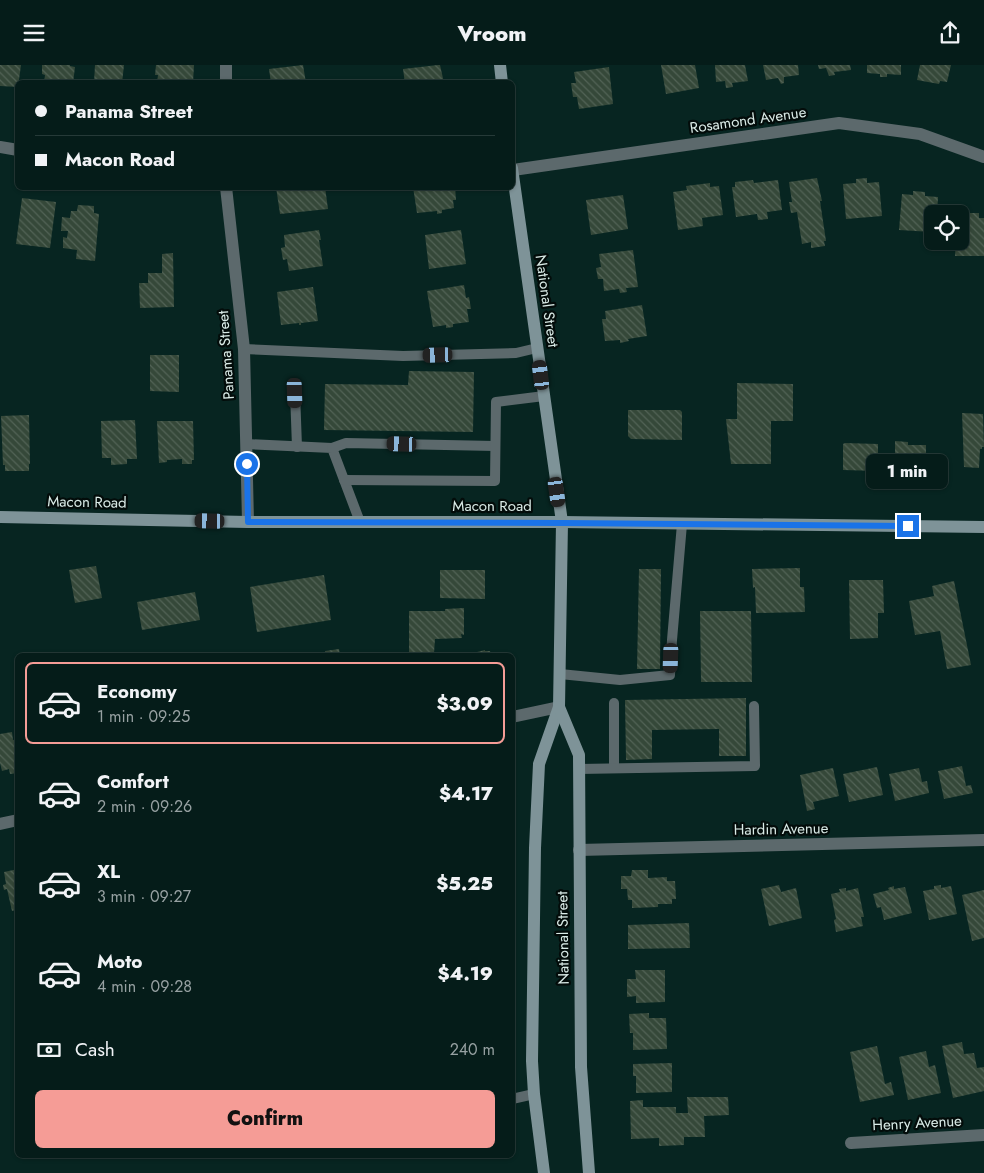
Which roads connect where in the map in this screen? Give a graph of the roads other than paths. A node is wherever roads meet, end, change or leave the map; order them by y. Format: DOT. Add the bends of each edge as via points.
graph roads {
  1 [pos="226,65"];
  2 [pos="500,65"];
  3 [pos="226,80"];
  4 [pos="502,80"];
  5 [pos="0,147"];
  6 [pos="15,150"];
  7 [pos="984,157"];
  8 [pos="515,169"];
  9 [pos="515,184"];
  10 [pos="226,190"];
  11 [pos="537,348"];
  12 [pos="244,349"];
  13 [pos="295,393"];
  14 [pos="544,396"];
  15 [pos="246,444"];
  16 [pos="297,447"];
  17 [pos="495,447"];
  18 [pos="332,448"];
  19 [pos="344,480"];
  20 [pos="0,517"];
  21 [pos="248,522"];
  22 [pos="360,522"];
  23 [pos="562,523"];
  24 [pos="682,524"];
  25 [pos="984,527"];
  26 [pos="560,674"];
  27 [pos="614,703"];
  28 [pos="754,706"];
  29 [pos="559,707"];
  30 [pos="515,716"];
  31 [pos="614,768"];
  32 [pos="579,769"];
  33 [pos="15,821"];
  34 [pos="0,824"];
  35 [pos="984,840"];
  36 [pos="579,850"];
  37 [pos="534,1094"];
  38 [pos="515,1098"];
  39 [pos="984,1135"];
  40 [pos="851,1143"];
  41 [pos="544,1173"];
  42 [pos="589,1173"];
  1 -- 3 [label="street"];
  2 -- 4 [label="main road"];
  5 -- 6 [label="street"];
  7 -- 8 [label="street, Rosamond Avenue" via="920,134 839,123"];
  9 -- 11 [label="main road, National Street"];
  10 -- 12 [label="street, Panama Street"];
  11 -- 12 [label="lane" via="516,353 403,356"];
  11 -- 14 [label="main road, National Street"];
  12 -- 15 [label="street, Panama Street"];
  13 -- 16 [label="lane"];
  14 -- 17 [label="lane" via="496,402"];
  14 -- 23 [label="main road, National Street"];
  15 -- 16 [label="lane"];
  15 -- 21 [label="street, Panama Street"];
  16 -- 18 [label="lane"];
  17 -- 18 [label="lane" via="346,443"];
  17 -- 19 [label="lane" via="495,481"];
  18 -- 19 [label="lane"];
  19 -- 22 [label="lane"];
  20 -- 21 [label="main road, Macon Road"];
  21 -- 22 [label="main road, Macon Road"];
  22 -- 23 [label="main road, Macon Road"];
  23 -- 24 [label="main road, Macon Road"];
  23 -- 26 [label="main road, National Street"];
  24 -- 25 [label="main road, Macon Road"];
  24 -- 26 [label="lane" via="670,675 620,680"];
  26 -- 29 [label="main road, National Street"];
  27 -- 31 [label="lane"];
  28 -- 31 [label="lane" via="755,766"];
  29 -- 30 [label="street"];
  29 -- 32 [label="main road, National Street" via="579,755"];
  29 -- 37 [label="main road, National Street" via="539,764 534,877"];
  31 -- 32 [label="lane"];
  32 -- 36 [label="main road, National Street"];
  33 -- 34 [label="street"];
  35 -- 36 [label="street, Hardin Avenue"];
  36 -- 42 [label="main road, National Street" via="581,1067"];
  37 -- 38 [label="lane"];
  37 -- 41 [label="main road, National Street"];
  39 -- 40 [label="street, Henry Avenue"];
}
